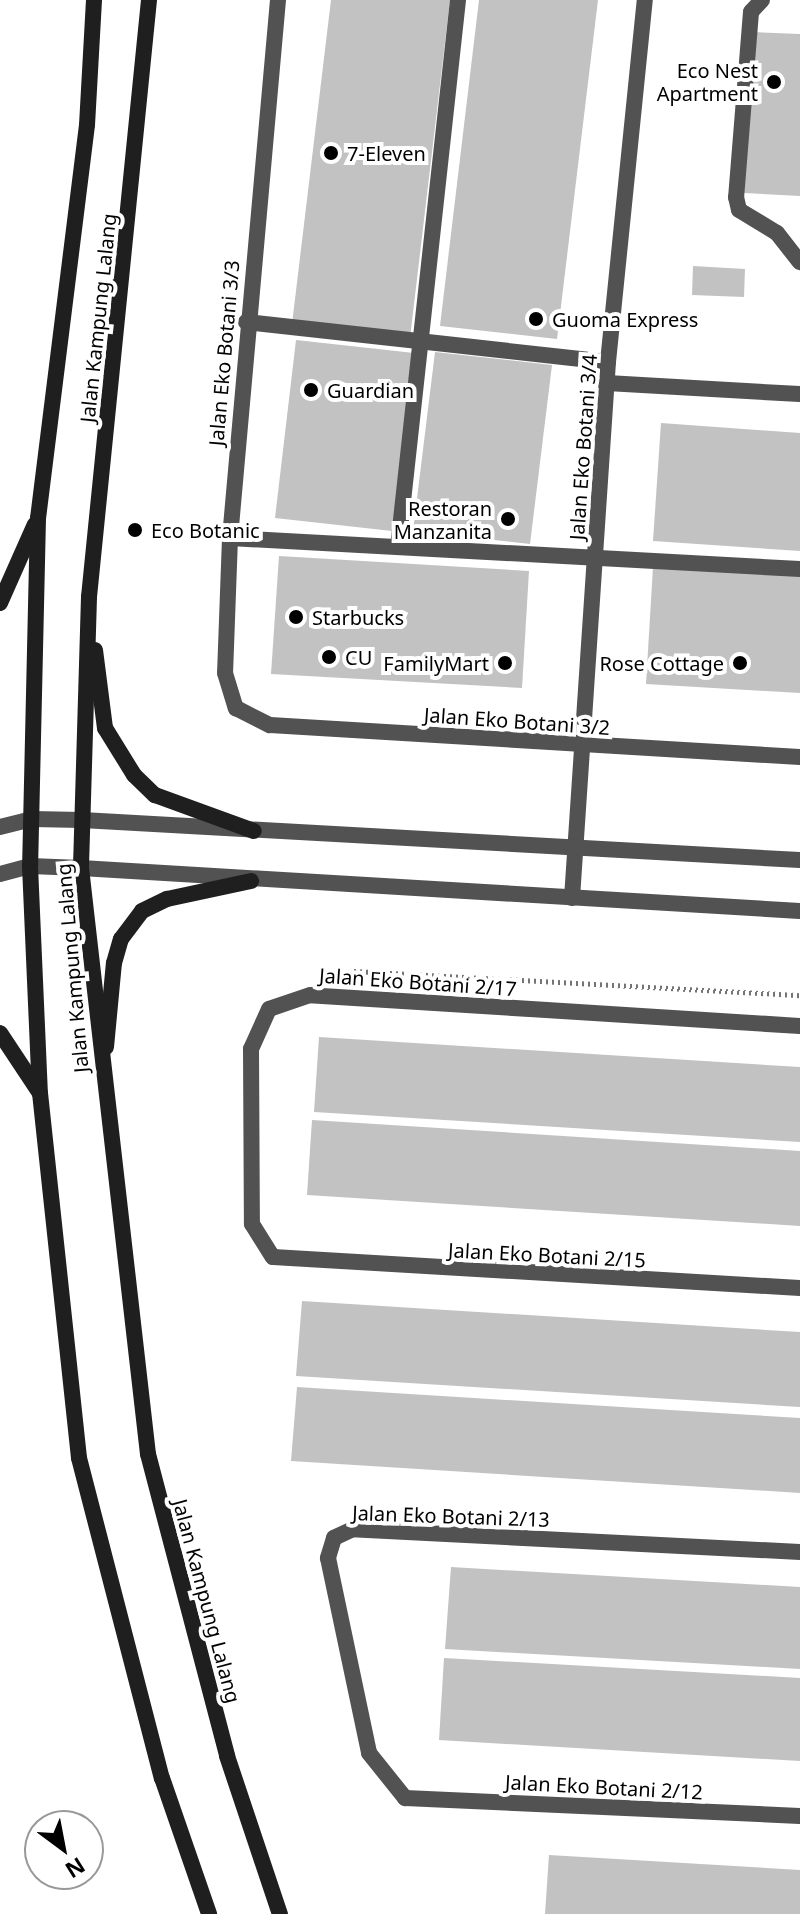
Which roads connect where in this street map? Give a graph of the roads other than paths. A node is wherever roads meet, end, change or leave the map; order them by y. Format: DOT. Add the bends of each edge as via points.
graph roads {
  1 [pos="94,0"];
  2 [pos="149,0"];
  3 [pos="278,0"];
  4 [pos="458,0"];
  5 [pos="645,0"];
  6 [pos="762,0"];
  7 [pos="800,262"];
  8 [pos="246,322"];
  9 [pos="424,342"];
  10 [pos="608,362"];
  11 [pos="607,383"];
  12 [pos="800,394"];
  13 [pos="38,518"];
  14 [pos="230,538"];
  15 [pos="398,547"];
  16 [pos="595,557"];
  17 [pos="800,569"];
  18 [pos="89,597"];
  19 [pos="0,603"];
  20 [pos="236,708"];
  21 [pos="582,746"];
  22 [pos="800,757"];
  23 [pos="32,819"];
  24 [pos="82,820"];
  25 [pos="0,827"];
  26 [pos="254,831"];
  27 [pos="575,848"];
  28 [pos="800,860"];
  29 [pos="30,866"];
  30 [pos="81,868"];
  31 [pos="0,874"];
  32 [pos="251,881"];
  33 [pos="572,898"];
  34 [pos="800,911"];
  35 [pos="800,1026"];
  36 [pos="0,1033"];
  37 [pos="103,1085"];
  38 [pos="40,1093"];
  39 [pos="292,1261"];
  40 [pos="800,1288"];
  41 [pos="800,1552"];
  42 [pos="405,1798"];
  43 [pos="800,1816"];
  44 [pos="209,1914"];
  45 [pos="280,1914"];
  1 -- 13 [label="main road, Jalan Kampung Lalang" via="87,125"];
  2 -- 18 [label="main road, Jalan Kampung Lalang"];
  3 -- 8 [label="street, Jalan Eko Botani 3/3"];
  4 -- 9 [label="street"];
  5 -- 10 [label="street, Jalan Eko Botani 3/4"];
  6 -- 7 [label="street" via="751,12 736,197 739,210 777,233"];
  8 -- 9 [label="street"];
  8 -- 14 [label="street, Jalan Eko Botani 3/3"];
  9 -- 10 [label="street"];
  9 -- 15 [label="street"];
  10 -- 11 [label="street, Jalan Eko Botani 3/4"];
  11 -- 12 [label="street"];
  11 -- 16 [label="street, Jalan Eko Botani 3/4"];
  13 -- 19 [label="main road"];
  13 -- 23 [label="main road, Jalan Kampung Lalang"];
  14 -- 15 [label="street"];
  14 -- 20 [label="street, Jalan Eko Botani 3/3" via="225,673"];
  15 -- 16 [label="street"];
  16 -- 17 [label="street"];
  16 -- 21 [label="street, Jalan Eko Botani 3/4"];
  18 -- 24 [label="main road, Jalan Kampung Lalang"];
  18 -- 26 [label="main road" via="105,728 118,753 155,795"];
  20 -- 21 [label="street, Jalan Eko Botani 3/2" via="270,725"];
  21 -- 22 [label="street, Jalan Eko Botani 3/2"];
  21 -- 27 [label="street, Jalan Eko Botani 3/4"];
  23 -- 24 [label="street"];
  23 -- 25 [label="street"];
  23 -- 29 [label="main road, Jalan Kampung Lalang"];
  24 -- 26 [label="street"];
  24 -- 30 [label="main road, Jalan Kampung Lalang"];
  26 -- 27 [label="street"];
  27 -- 28 [label="street"];
  27 -- 33 [label="street, Jalan Eko Botani 3/4"];
  29 -- 30 [label="street"];
  29 -- 31 [label="street"];
  29 -- 38 [label="main road, Jalan Kampung Lalang"];
  30 -- 32 [label="street"];
  30 -- 37 [label="main road, Jalan Kampung Lalang"];
  32 -- 33 [label="street"];
  32 -- 37 [label="main road" via="167,899 142,911 121,939"];
  33 -- 34 [label="street"];
  35 -- 39 [label="street, Jalan Eko Botani 2/17" via="288,998 256,1027 251,1049 252,1224 262,1249"];
  36 -- 38 [label="main road"];
  37 -- 45 [label="main road, Jalan Kampung Lalang" via="148,1454 227,1756"];
  38 -- 44 [label="main road, Jalan Kampung Lalang" via="79,1458 162,1778"];
  39 -- 40 [label="street, Jalan Eko Botani 2/15"];
  41 -- 42 [label="street, Jalan Eko Botani 2/13" via="342,1531 328,1558 369,1753"];
  42 -- 43 [label="street, Jalan Eko Botani 2/12"];
}
